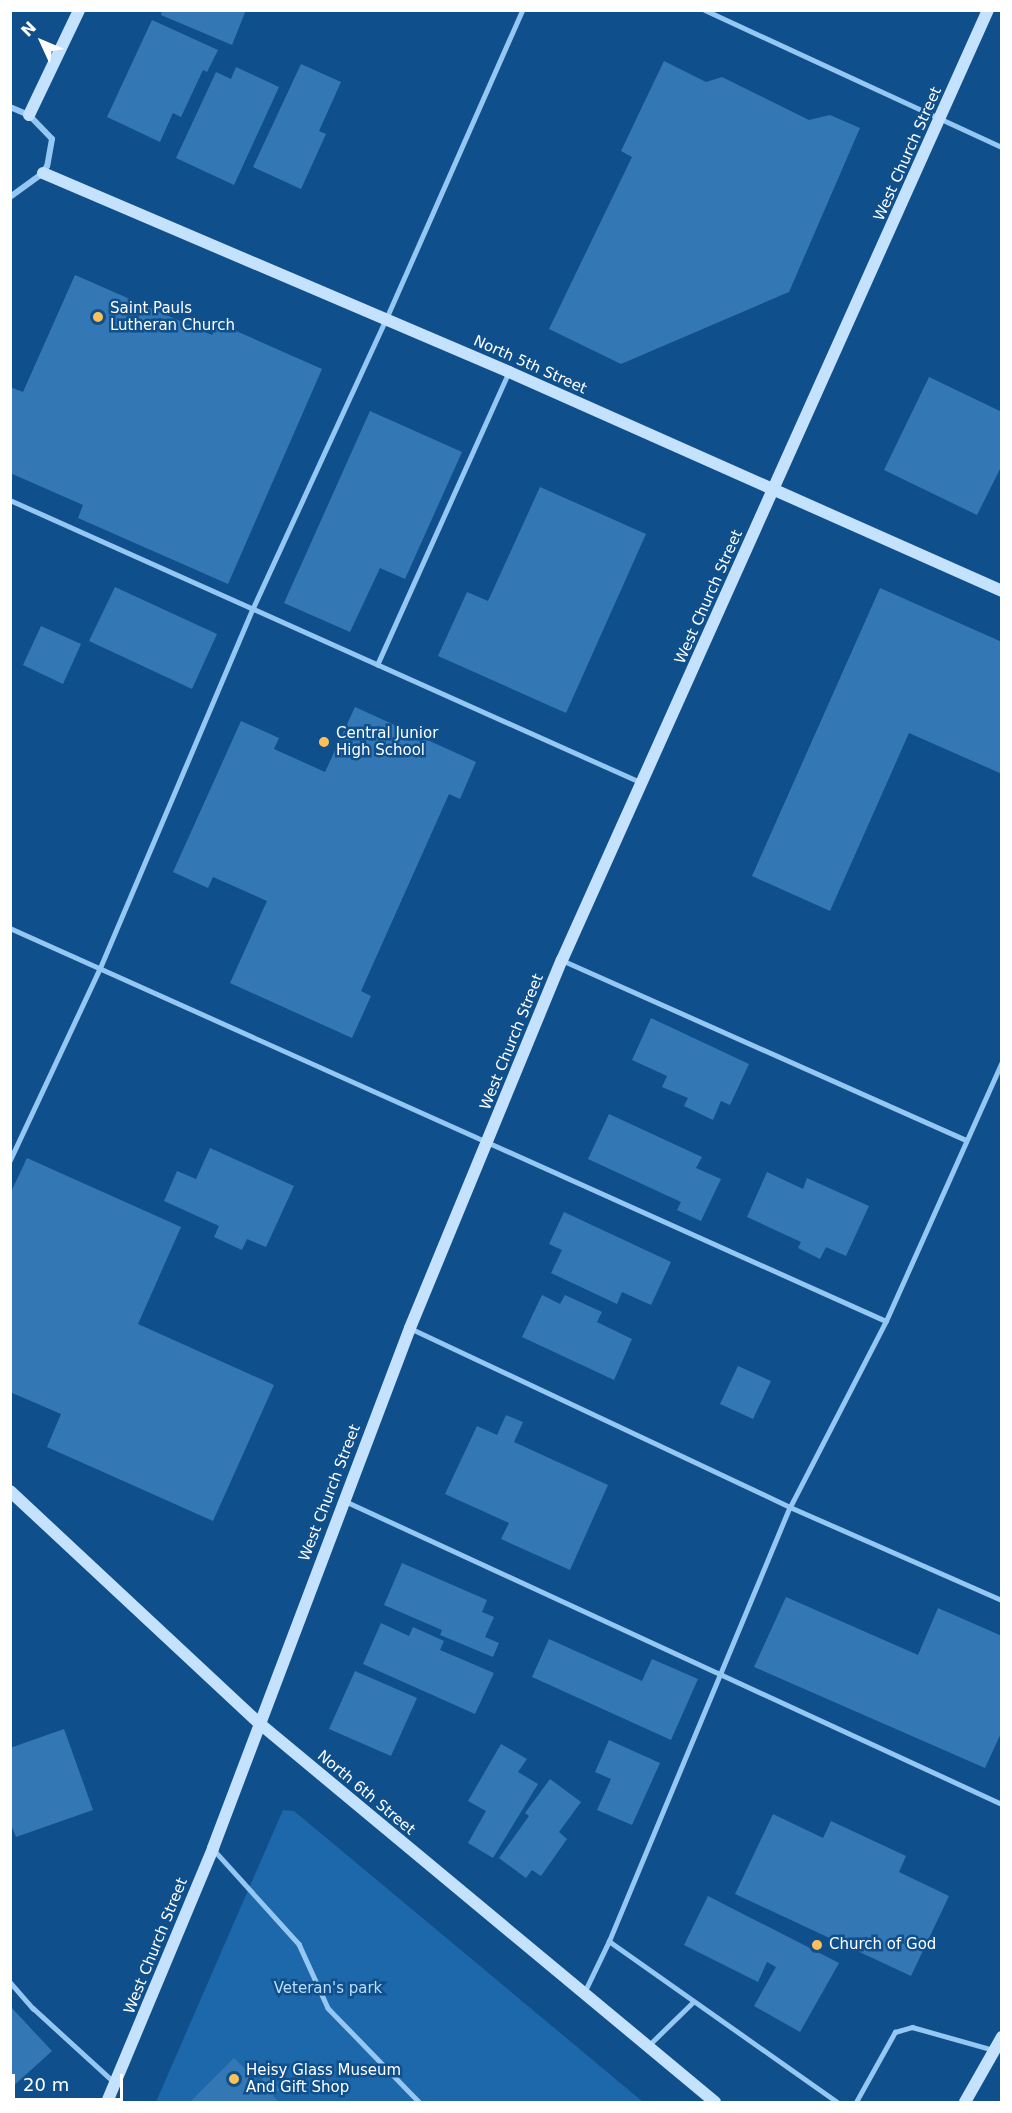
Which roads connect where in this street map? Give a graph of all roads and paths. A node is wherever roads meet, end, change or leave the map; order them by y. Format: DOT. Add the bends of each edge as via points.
graph roads {
  1 [pos="80,10"];
  2 [pos="522,10"];
  3 [pos="705,10"];
  4 [pos="988,10"];
  5 [pos="10,106"];
  6 [pos="29,115"];
  7 [pos="941,120"];
  8 [pos="1002,147"];
  9 [pos="43,173"];
  10 [pos="10,197"];
  11 [pos="386,319"];
  12 [pos="509,372"];
  13 [pos="772,491"];
  14 [pos="10,500"];
  15 [pos="1002,591"];
  16 [pos="252,609"];
  17 [pos="377,665"];
  18 [pos="643,783"];
  19 [pos="10,928"];
  20 [pos="562,960"];
  21 [pos="100,968"];
  22 [pos="1002,1062"];
  23 [pos="487,1140"];
  24 [pos="966,1140"];
  25 [pos="10,1160"];
  26 [pos="886,1322"];
  27 [pos="410,1328"];
  28 [pos="10,1491"];
  29 [pos="342,1500"];
  30 [pos="790,1507"];
  31 [pos="1002,1600"];
  32 [pos="719,1673"];
  33 [pos="259,1723"];
  34 [pos="1002,1804"];
  35 [pos="213,1848"];
  36 [pos="609,1941"];
  37 [pos="10,1982"];
  38 [pos="583,1995"];
  39 [pos="693,2002"];
  40 [pos="1002,2037"];
  41 [pos="647,2047"];
  42 [pos="998,2051"];
  43 [pos="116,2083"];
  44 [pos="107,2103"];
  45 [pos="418,2103"];
  46 [pos="715,2103"];
  47 [pos="837,2103"];
  48 [pos="856,2103"];
  49 [pos="966,2103"];
  1 -- 6 [label="street"];
  2 -- 11 [label="lane"];
  3 -- 7 [label="lane"];
  4 -- 7 [label="street, West Church Street"];
  5 -- 6 [label="street"];
  6 -- 9 [label="street" via="52,139"];
  7 -- 8 [label="lane"];
  7 -- 13 [label="street, West Church Street"];
  9 -- 10 [label="street"];
  9 -- 11 [label="street, North 5th Street"];
  11 -- 12 [label="street, North 5th Street"];
  11 -- 16 [label="lane"];
  12 -- 13 [label="street, North 5th Street"];
  12 -- 17 [label="lane"];
  13 -- 15 [label="street, North 5th Street"];
  13 -- 18 [label="street, West Church Street"];
  14 -- 16 [label="lane"];
  16 -- 17 [label="lane"];
  16 -- 21 [label="lane"];
  17 -- 18 [label="lane"];
  18 -- 20 [label="street, West Church Street"];
  19 -- 21 [label="lane"];
  20 -- 23 [label="street, West Church Street"];
  20 -- 24 [label="lane"];
  21 -- 23 [label="lane"];
  21 -- 25 [label="lane"];
  22 -- 24 [label="lane"];
  23 -- 26 [label="lane"];
  23 -- 27 [label="street, West Church Street"];
  24 -- 26 [label="lane"];
  26 -- 30 [label="lane"];
  27 -- 29 [label="street, West Church Street"];
  27 -- 30 [label="lane"];
  28 -- 33 [label="street, North 6th Street"];
  29 -- 32 [label="lane"];
  29 -- 33 [label="street, West Church Street"];
  30 -- 31 [label="lane"];
  30 -- 32 [label="lane"];
  32 -- 34 [label="lane"];
  32 -- 36 [label="lane"];
  33 -- 35 [label="street, West Church Street"];
  33 -- 38 [label="street, North 6th Street"];
  35 -- 43 [label="street, West Church Street"];
  35 -- 45 [label="lane" via="299,1944 328,2008"];
  36 -- 38 [label="lane"];
  36 -- 39 [label="lane"];
  37 -- 43 [label="lane"];
  38 -- 41 [label="street, North 6th Street"];
  39 -- 41 [label="lane"];
  39 -- 47 [label="lane"];
  40 -- 42 [label="street"];
  41 -- 46 [label="street, North 6th Street"];
  42 -- 48 [label="lane" via="912,2027 895,2032"];
  42 -- 49 [label="street"];
  43 -- 44 [label="street, West Church Street"];
}
